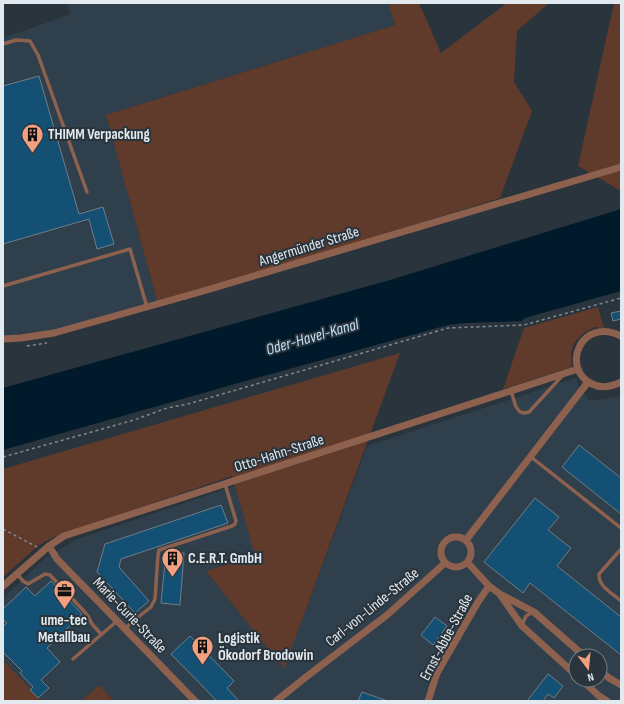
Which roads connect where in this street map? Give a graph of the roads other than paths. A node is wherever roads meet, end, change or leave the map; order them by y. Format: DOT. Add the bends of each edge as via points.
graph roads {
  1 [pos="3,44"];
  2 [pos="621,167"];
  3 [pos="86,192"];
  4 [pos="3,286"];
  5 [pos="147,307"];
  6 [pos="621,336"];
  7 [pos="3,339"];
  8 [pos="578,369"];
  9 [pos="564,374"];
  10 [pos="588,382"];
  11 [pos="621,382"];
  12 [pos="511,391"];
  13 [pos="530,456"];
  14 [pos="225,484"];
  15 [pos="621,528"];
  16 [pos="466,540"];
  17 [pos="46,548"];
  18 [pos="621,549"];
  19 [pos="445,563"];
  20 [pos="468,563"];
  21 [pos="17,574"];
  22 [pos="3,586"];
  23 [pos="489,586"];
  24 [pos="500,594"];
  25 [pos="621,600"];
  26 [pos="534,612"];
  27 [pos="117,621"];
  28 [pos="522,625"];
  29 [pos="125,629"];
  30 [pos="101,634"];
  31 [pos="575,648"];
  32 [pos="73,659"];
  33 [pos="568,668"];
  34 [pos="608,677"];
  35 [pos="621,685"];
  36 [pos="591,688"];
  37 [pos="195,701"];
  38 [pos="276,701"];
  39 [pos="428,701"];
  40 [pos="607,701"];
  1 -- 3 [label="lane" via="16,40 30,41 38,55"];
  2 -- 5 [label="street, Angermünder Straße"];
  4 -- 5 [label="lane" via="130,249"];
  5 -- 7 [label="street, Angermünder Straße" via="54,333"];
  6 -- 8 [label="street" via="604,330 587,336 577,351"];
  8 -- 9 [label="street, Otto-Hahn-Straße"];
  8 -- 10 [label="street"];
  9 -- 12 [label="street, Otto-Hahn-Straße"];
  9 -- 12 [label="lane" via="530,412 520,412"];
  10 -- 11 [label="street" via="605,388"];
  10 -- 13 [label="street"];
  12 -- 14 [label="street, Otto-Hahn-Straße"];
  13 -- 15 [label="lane"];
  13 -- 16 [label="street"];
  14 -- 17 [label="street, Otto-Hahn-Straße" via="64,536"];
  14 -- 29 [label="lane" via="235,524 159,550 155,599 151,607"];
  16 -- 19 [label="street" via="456,536 445,542 441,548"];
  16 -- 20 [label="street" via="472,552"];
  17 -- 21 [label="street, Otto-Hahn-Straße"];
  17 -- 27 [label="street, Marie-Curie-Straße"];
  18 -- 25 [label="lane" via="599,574 602,585"];
  19 -- 20 [label="street" via="453,567 461,567"];
  19 -- 38 [label="street, Carl-von-Linde-Straße" via="387,615"];
  20 -- 23 [label="street"];
  21 -- 22 [label="street, Otto-Hahn-Straße"];
  21 -- 30 [label="lane" via="28,584 45,574 50,575 83,610"];
  23 -- 24 [label="street"];
  23 -- 39 [label="street, Ernst-Abbe-Straße" via="437,673"];
  24 -- 26 [label="street"];
  24 -- 28 [label="street"];
  26 -- 28 [label="lane" via="526,616"];
  26 -- 31 [label="street"];
  27 -- 29 [label="street, Marie-Curie-Straße"];
  27 -- 30 [label="lane"];
  28 -- 33 [label="street"];
  29 -- 37 [label="street, Marie-Curie-Straße"];
  30 -- 32 [label="lane"];
  34 -- 35 [label="street"];
  36 -- 40 [label="street"];
}
